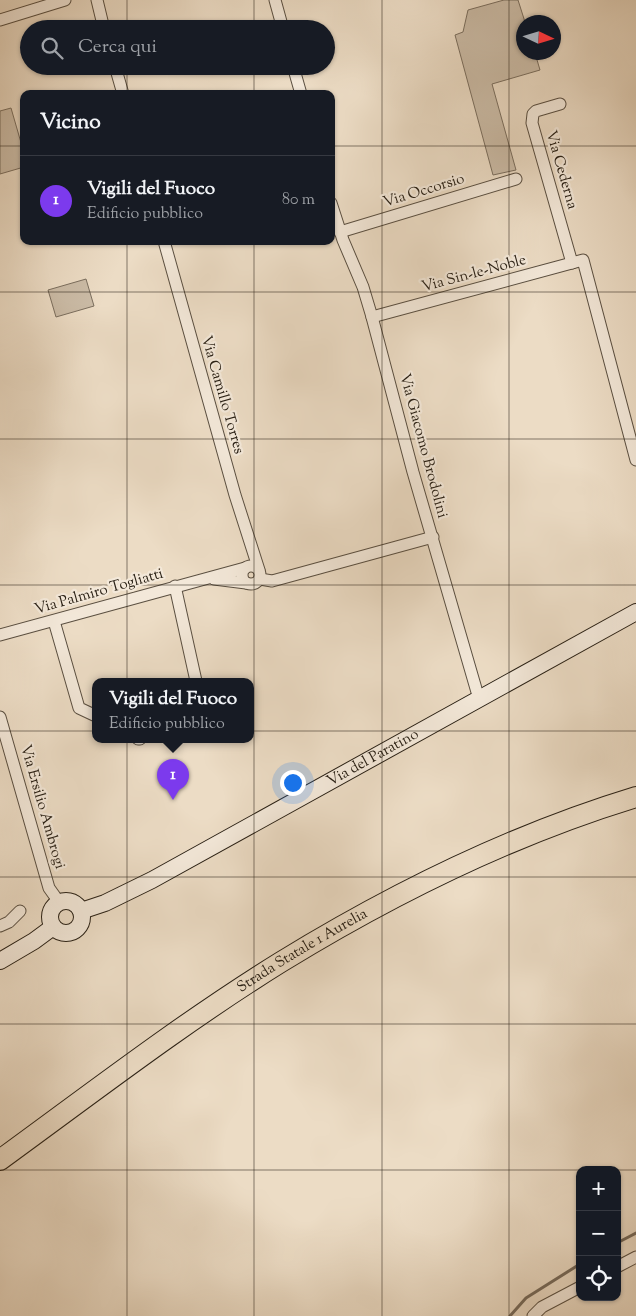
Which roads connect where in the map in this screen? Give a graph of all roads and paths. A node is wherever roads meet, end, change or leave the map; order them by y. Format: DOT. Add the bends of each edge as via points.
graph roads {
  1 [pos="65,0"];
  2 [pos="96,0"];
  3 [pos="275,0"];
  4 [pos="0,20"];
  5 [pos="102,20"];
  6 [pos="281,20"];
  7 [pos="117,75"];
  8 [pos="295,75"];
  9 [pos="121,90"];
  10 [pos="299,90"];
  11 [pos="560,104"];
  12 [pos="516,179"];
  13 [pos="335,216"];
  14 [pos="340,232"];
  15 [pos="165,245"];
  16 [pos="572,264"];
  17 [pos="372,317"];
  18 [pos="635,453"];
  19 [pos="433,537"];
  20 [pos="254,568"];
  21 [pos="207,578"];
  22 [pos="246,584"];
  23 [pos="175,586"];
  24 [pos="636,612"];
  25 [pos="54,621"];
  26 [pos="0,635"];
  27 [pos="195,678"];
  28 [pos="479,698"];
  29 [pos="92,714"];
  30 [pos="0,717"];
  31 [pos="636,785"];
  32 [pos="636,798"];
  33 [pos="59,902"];
  34 [pos="81,910"];
  35 [pos="20,911"];
  36 [pos="0,926"];
  37 [pos="53,927"];
  38 [pos="0,961"];
  39 [pos="0,1145"];
  40 [pos="0,1160"];
  41 [pos="636,1257"];
  42 [pos="621,1265"];
  43 [pos="576,1289"];
  44 [pos="533,1316"];
  1 -- 4 [label="street"];
  2 -- 5 [label="street"];
  3 -- 6 [label="street"];
  7 -- 9 [label="street"];
  8 -- 10 [label="street"];
  11 -- 16 [label="street, Via Cederna" via="536,111 532,123"];
  12 -- 14 [label="street, Via Occorsio"];
  13 -- 14 [label="street, Via Giacomo Brodolini"];
  14 -- 17 [label="street, Via Giacomo Brodolini"];
  15 -- 20 [label="street, Via Camillo Torres"];
  16 -- 17 [label="street, Via Sin-le-Noble"];
  16 -- 18 [label="street, Via Sin-le-Noble" via="583,260"];
  17 -- 19 [label="street, Via Giacomo Brodolini"];
  19 -- 20 [label="street, Via Palmiro Togliatti" via="272,581"];
  19 -- 28 [label="street, Via Giacomo Brodolini"];
  20 -- 21 [label="street, Via Palmiro Togliatti"];
  20 -- 22 [label="street, Via Camillo Torres" via="242,576"];
  20 -- 22 [label="street" via="255,584"];
  21 -- 22 [label="street, Via Palmiro Togliatti"];
  21 -- 23 [label="street, Via Palmiro Togliatti"];
  23 -- 25 [label="street, Via Palmiro Togliatti"];
  23 -- 27 [label="street"];
  24 -- 28 [label="main road, Via del Paratino"];
  25 -- 26 [label="street, Via Palmiro Togliatti"];
  25 -- 29 [label="street" via="79,708"];
  28 -- 34 [label="main road, Via del Paratino" via="152,880 105,903"];
  30 -- 33 [label="street, Via Ersilio Ambrogi" via="50,888"];
  31 -- 39 [label="highway, Strada Statale 1 Aurelia" via="498,834 352,906 211,993"];
  32 -- 40 [label="highway, Strada Statale 1 Aurelia" via="594,810 502,846 358,917 221,1002"];
  33 -- 34 [label="main road" via="72,902"];
  33 -- 37 [label="main road" via="50,913"];
  34 -- 37 [label="main road" via="81,922 74,932 62,933"];
  35 -- 36 [label="street"];
  37 -- 38 [label="main road"];
  41 -- 42 [label="street"];
  43 -- 44 [label="street" via="542,1307"];
}
